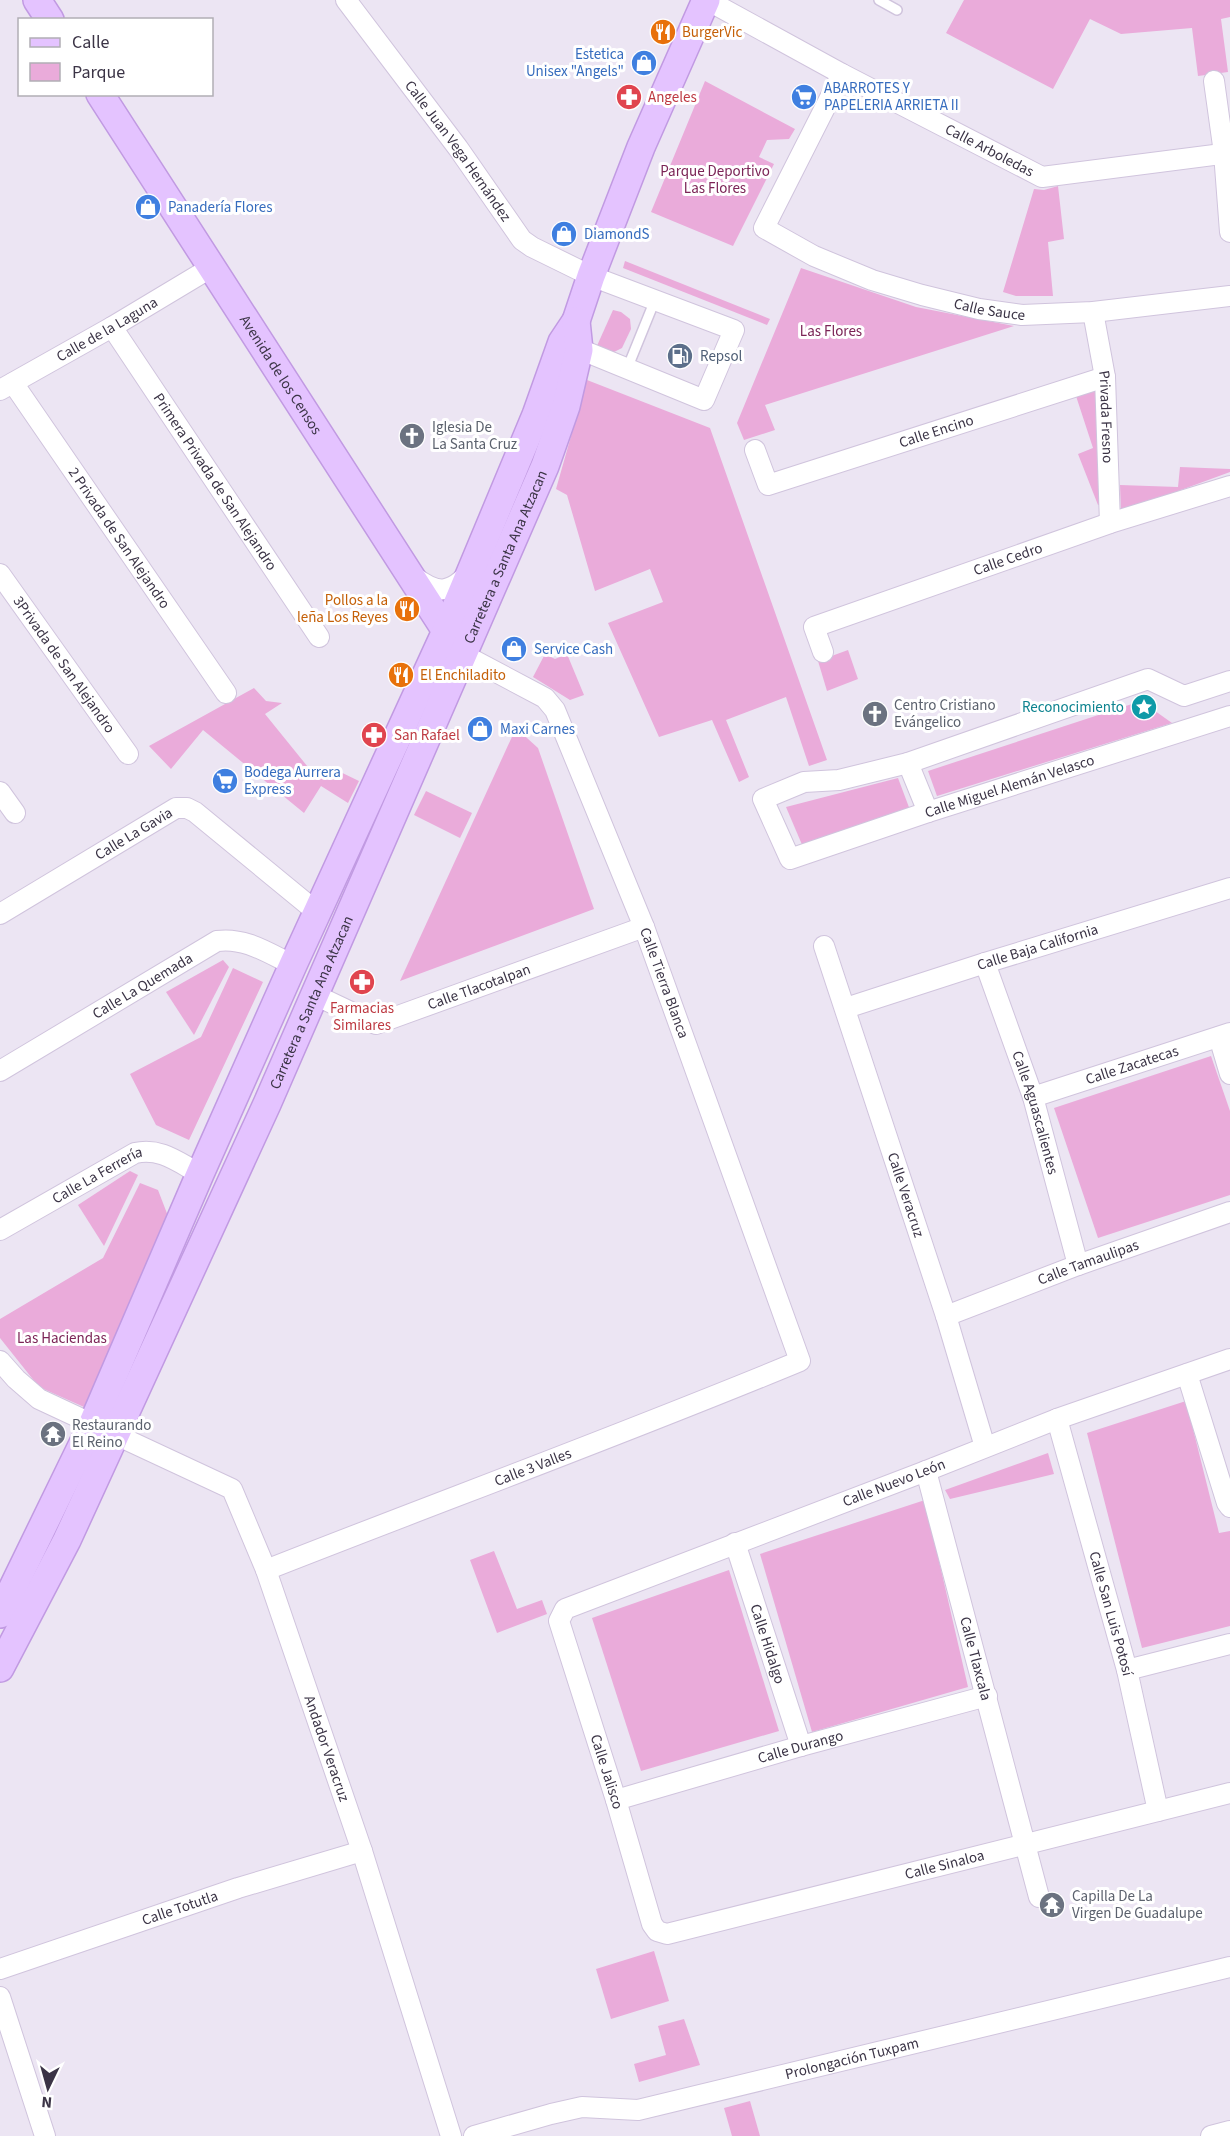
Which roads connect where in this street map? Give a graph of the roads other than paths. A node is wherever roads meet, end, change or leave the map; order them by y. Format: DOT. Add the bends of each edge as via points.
graph roads {
  1 [pos="37,0"];
  2 [pos="346,0"];
  3 [pos="707,0"];
  4 [pos="879,0"];
  5 [pos="897,10"];
  6 [pos="49,18"];
  7 [pos="842,74"];
  8 [pos="1214,81"];
  9 [pos="101,96"];
  10 [pos="1227,153"];
  11 [pos="1230,232"];
  12 [pos="212,267"];
  13 [pos="591,276"];
  14 [pos="1230,296"];
  15 [pos="655,300"];
  16 [pos="1093,312"];
  17 [pos="112,327"];
  18 [pos="572,338"];
  19 [pos="627,369"];
  20 [pos="1104,377"];
  21 [pos="7,386"];
  22 [pos="755,450"];
  23 [pos="1230,486"];
  24 [pos="1110,523"];
  25 [pos="471,570"];
  26 [pos="408,572"];
  27 [pos="0,574"];
  28 [pos="446,631"];
  29 [pos="319,637"];
  30 [pos="823,651"];
  31 [pos="464,655"];
  32 [pos="1230,681"];
  33 [pos="226,693"];
  34 [pos="1184,696"];
  35 [pos="1230,716"];
  36 [pos="1203,725"];
  37 [pos="128,754"];
  38 [pos="908,763"];
  39 [pos="0,792"];
  40 [pos="928,812"];
  41 [pos="15,813"];
  42 [pos="1230,888"];
  43 [pos="318,913"];
  44 [pos="0,914"];
  45 [pos="644,927"];
  46 [pos="824,946"];
  47 [pos="985,963"];
  48 [pos="293,965"];
  49 [pos="315,995"];
  50 [pos="846,1008"];
  51 [pos="1224,1035"];
  52 [pos="0,1071"];
  53 [pos="1230,1074"];
  54 [pos="1033,1097"];
  55 [pos="200,1174"];
  56 [pos="1230,1212"];
  57 [pos="0,1230"];
  58 [pos="1078,1265"];
  59 [pos="946,1316"];
  60 [pos="1230,1359"];
  61 [pos="0,1361"];
  62 [pos="801,1361"];
  63 [pos="1186,1374"];
  64 [pos="1057,1419"];
  65 [pos="104,1430"];
  66 [pos="985,1447"];
  67 [pos="926,1471"];
  68 [pos="1230,1507"];
  69 [pos="735,1543"];
  70 [pos="266,1570"];
  71 [pos="561,1613"];
  72 [pos="0,1614"];
  73 [pos="1230,1644"];
  74 [pos="0,1668"];
  75 [pos="1127,1670"];
  76 [pos="987,1696"];
  77 [pos="801,1746"];
  78 [pos="1230,1793"];
  79 [pos="616,1800"];
  80 [pos="1158,1811"];
  81 [pos="1024,1845"];
  82 [pos="362,1851"];
  83 [pos="1039,1897"];
  84 [pos="657,1931"];
  85 [pos="1230,1967"];
  86 [pos="0,1969"];
  87 [pos="0,1997"];
  88 [pos="1230,2132"];
  89 [pos="45,2136"];
  90 [pos="451,2136"];
  91 [pos="474,2136"];
  92 [pos="1211,2136"];
  1 -- 6 [label="street"];
  2 -- 13 [label="street, Calle Juan Vega Hernández" via="522,240"];
  3 -- 7 [label="street, Calle Arboledas"];
  3 -- 13 [label="street, Carretera a Santa Ana Atzacan" via="641,147"];
  4 -- 5 [label="lane"];
  7 -- 10 [label="street, Calle Arboledas" via="1042,177"];
  7 -- 16 [label="street, Calle Sauce" via="764,228 814,256 922,296 1022,315"];
  8 -- 10 [label="street"];
  9 -- 12 [label="street, Avenida de los Censos"];
  10 -- 11 [label="street"];
  12 -- 17 [label="street, Calle de la Laguna"];
  12 -- 26 [label="street, Avenida de los Censos"];
  13 -- 15 [label="street, Calle Juan Vega Hernández"];
  13 -- 18 [label="street, Carretera a Santa Ana Atzacan"];
  14 -- 16 [label="street, Calle Sauce"];
  15 -- 19 [label="lane"];
  15 -- 19 [label="street, Calle Juan Vega Hernández" via="734,330 704,400"];
  16 -- 20 [label="street, Privada Fresno"];
  17 -- 21 [label="street, Calle de la Laguna"];
  17 -- 29 [label="street, Primera Privada de San Alejandro"];
  18 -- 19 [label="street"];
  18 -- 25 [label="street, Carretera a Santa Ana Atzacan"];
  18 -- 31 [label="street, Carretera a Santa Ana Atzacan" via="566,406 553,446"];
  20 -- 22 [label="street, Calle Encino" via="768,485"];
  20 -- 24 [label="street, Privada Fresno"];
  21 -- 33 [label="street, 2 Privada de San Alejandro"];
  23 -- 24 [label="street, Calle Cedro"];
  24 -- 30 [label="street, Calle Cedro" via="814,627"];
  25 -- 26 [label="street" via="460,583 442,590 432,589"];
  25 -- 28 [label="street, Carretera a Santa Ana Atzacan"];
  26 -- 28 [label="street, Avenida de los Censos"];
  27 -- 37 [label="street, 3Privada de San Alejandro"];
  28 -- 31 [label="street, Avenida de los Censos"];
  28 -- 43 [label="street, Carretera a Santa Ana Atzacan"];
  31 -- 45 [label="street, Calle Tierra Blanca" via="544,698 555,710"];
  31 -- 49 [label="street, Carretera a Santa Ana Atzacan"];
  32 -- 34 [label="street"];
  34 -- 36 [label="street"];
  34 -- 38 [label="street" via="1148,679"];
  35 -- 36 [label="street, Calle Miguel Alemán Velasco"];
  36 -- 40 [label="street, Calle Miguel Alemán Velasco"];
  38 -- 40 [label="street"];
  38 -- 40 [label="street, Calle Miguel Alemán Velasco" via="839,780 804,782 763,799 790,859"];
  39 -- 41 [label="street"];
  42 -- 47 [label="street, Calle Baja California"];
  43 -- 44 [label="street, Calle La Gavia" via="195,812 176,808"];
  43 -- 48 [label="street, Carretera a Santa Ana Atzacan"];
  45 -- 49 [label="street, Calle Tlacotalpan" via="376,1024"];
  45 -- 62 [label="street, Calle Tierra Blanca"];
  46 -- 50 [label="street, Calle Veracruz"];
  47 -- 50 [label="street, Calle Baja California"];
  47 -- 54 [label="street, Calle Aguascalientes"];
  48 -- 52 [label="street, Calle La Quemada" via="242,941 217,941"];
  48 -- 55 [label="street, Carretera a Santa Ana Atzacan"];
  49 -- 65 [label="street, Carretera a Santa Ana Atzacan" via="267,1104"];
  50 -- 59 [label="street, Calle Veracruz"];
  51 -- 53 [label="street"];
  51 -- 54 [label="street, Calle Zacatecas"];
  54 -- 58 [label="street, Calle Aguascalientes"];
  55 -- 57 [label="street, Calle La Ferrería" via="159,1152 135,1153"];
  55 -- 65 [label="street, Carretera a Santa Ana Atzacan"];
  56 -- 58 [label="street, Calle Tamaulipas"];
  58 -- 59 [label="street, Calle Tamaulipas"];
  59 -- 66 [label="street, Calle Veracruz"];
  60 -- 63 [label="street, Calle Nuevo León"];
  61 -- 65 [label="street, Andador Veracruz" via="39,1399"];
  62 -- 70 [label="street, Calle 3 Valles"];
  63 -- 64 [label="street, Calle Nuevo León"];
  63 -- 68 [label="street"];
  64 -- 66 [label="street, Calle Nuevo León"];
  64 -- 75 [label="street, Calle San Luis Potosí"];
  65 -- 70 [label="street, Andador Veracruz" via="232,1490"];
  65 -- 72 [label="street, Carretera a Santa Ana Atzacan"];
  65 -- 74 [label="street, Carretera a Santa Ana Atzacan" via="67,1540"];
  66 -- 67 [label="street, Calle Nuevo León"];
  67 -- 69 [label="street, Calle Nuevo León"];
  67 -- 76 [label="street, Calle Tlaxcala"];
  69 -- 71 [label="street, Calle Nuevo León"];
  69 -- 77 [label="street, Calle Hidalgo"];
  70 -- 82 [label="street, Andador Veracruz"];
  71 -- 79 [label="street, Calle Jalisco" via="559,1621"];
  73 -- 75 [label="street"];
  75 -- 80 [label="street, Calle San Luis Potosí"];
  76 -- 77 [label="street, Calle Durango"];
  76 -- 81 [label="street, Calle Tlaxcala"];
  77 -- 79 [label="street, Calle Durango"];
  78 -- 80 [label="street, Calle Sinaloa"];
  79 -- 84 [label="street, Calle Jalisco"];
  80 -- 81 [label="street, Calle Sinaloa"];
  81 -- 83 [label="street, Calle Tlaxcala"];
  81 -- 84 [label="street, Calle Sinaloa" via="667,1934"];
  82 -- 86 [label="street, Calle Totutla" via="238,1888"];
  82 -- 90 [label="street, Andador Veracruz"];
  85 -- 91 [label="street, Prolongación Tuxpam" via="638,2110 582,2107"];
  87 -- 89 [label="street"];
  88 -- 92 [label="street"];
}
